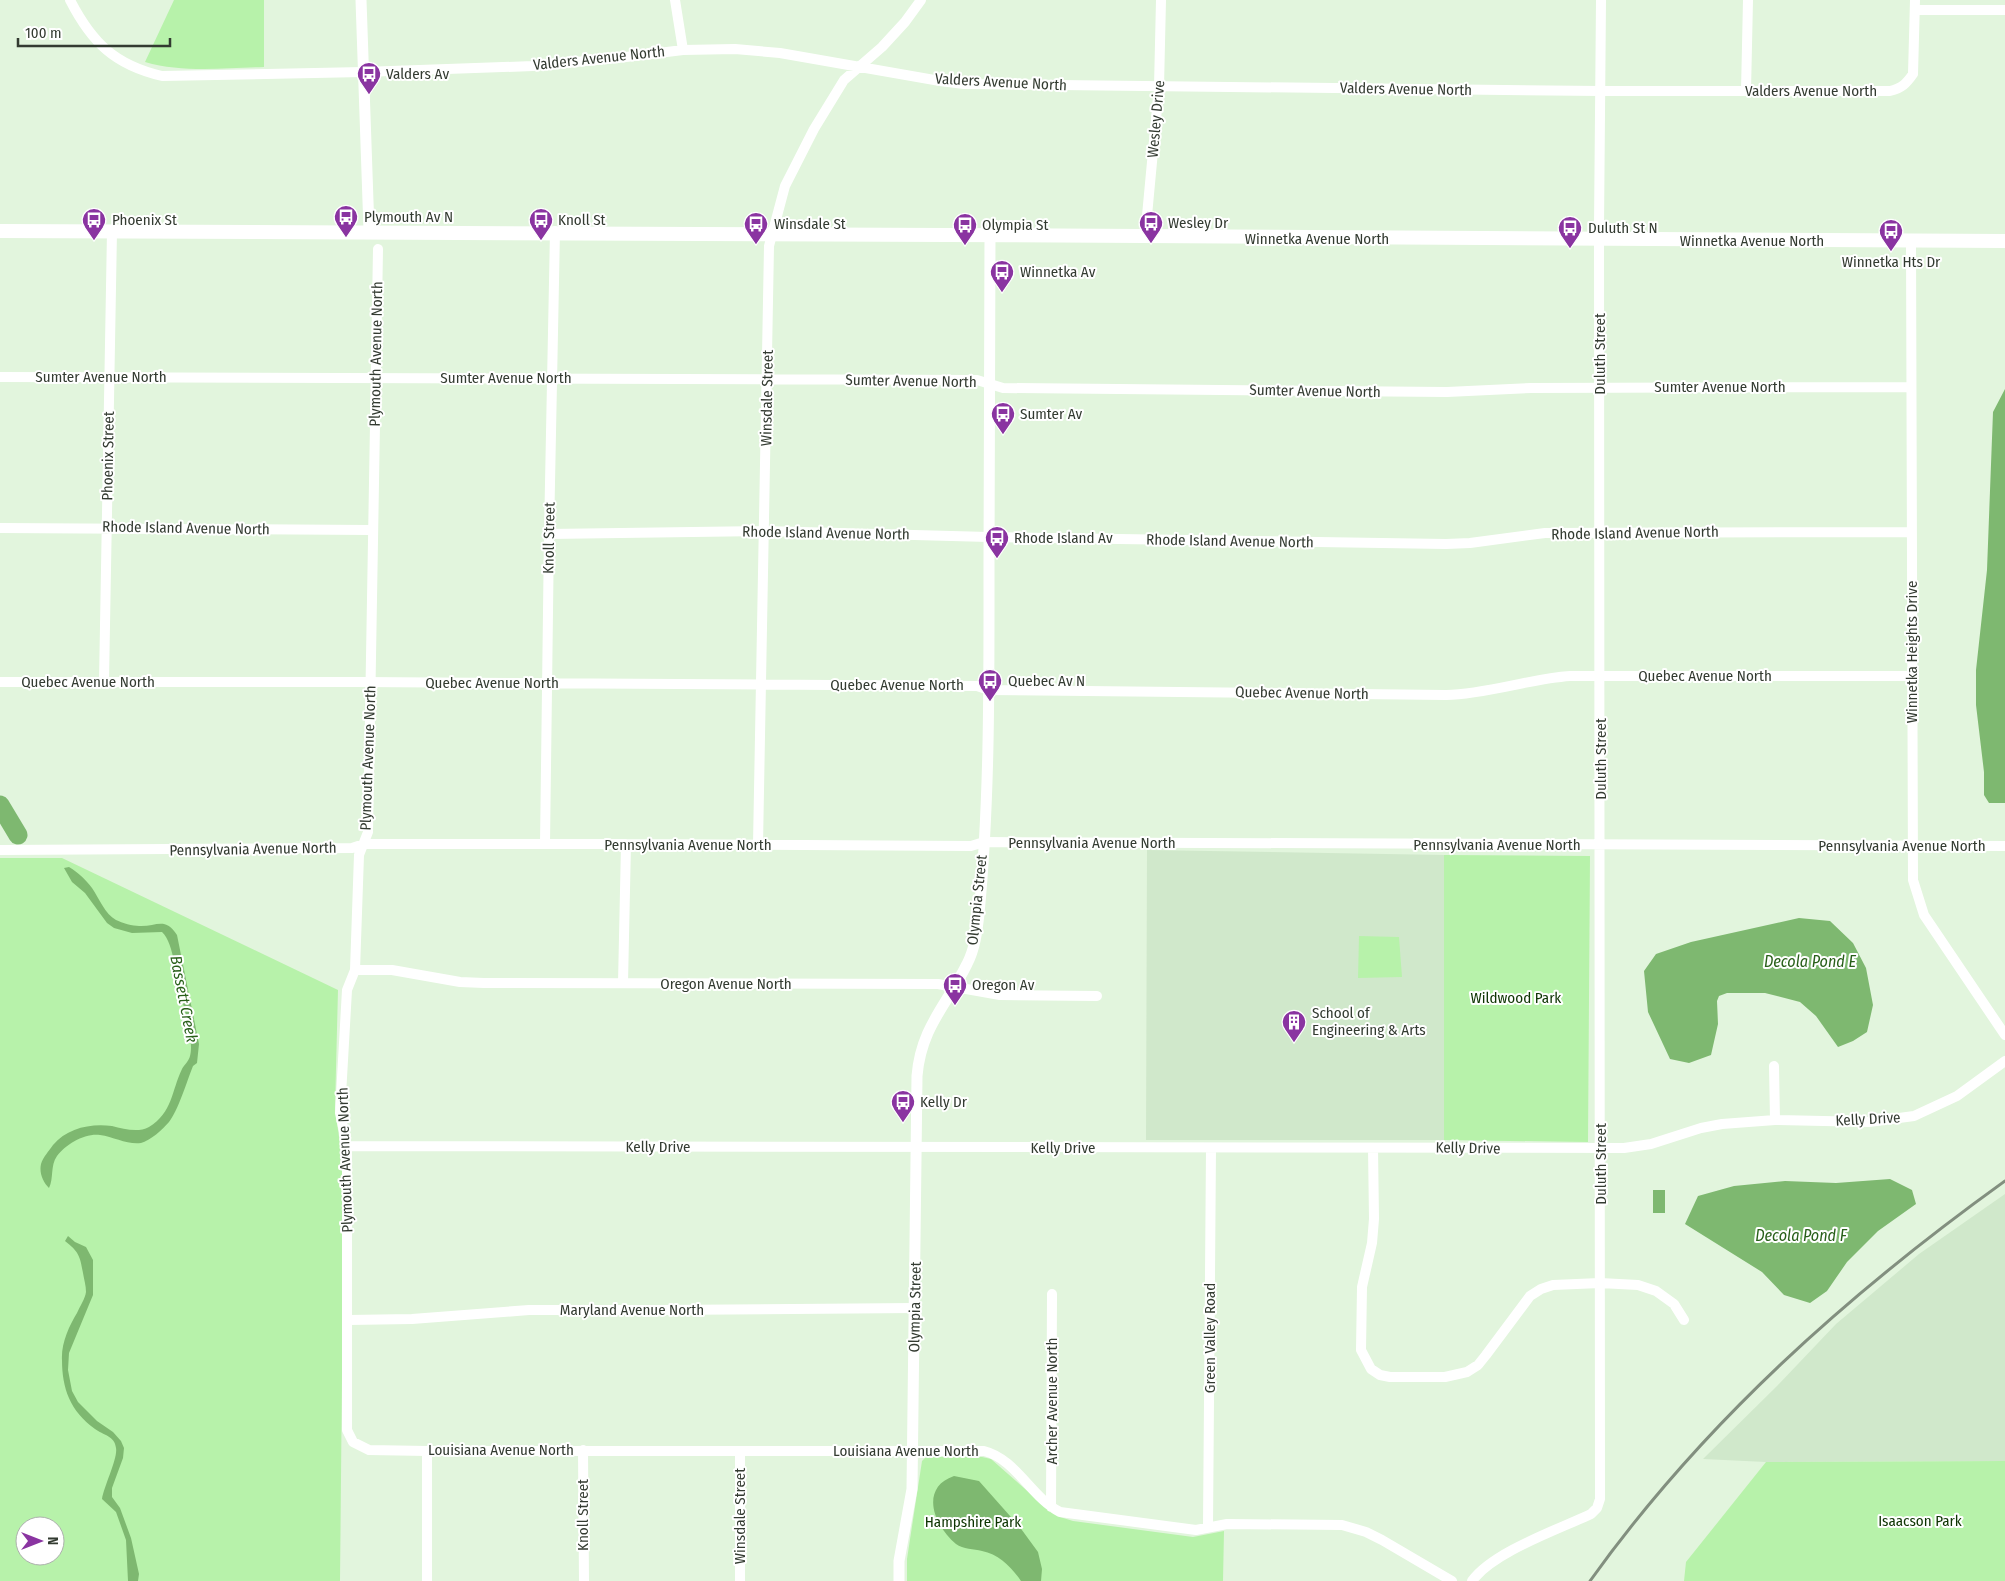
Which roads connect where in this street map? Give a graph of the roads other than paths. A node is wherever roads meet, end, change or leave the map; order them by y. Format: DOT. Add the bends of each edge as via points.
graph roads {
  1 [pos="70,0"];
  2 [pos="361,0"];
  3 [pos="675,0"];
  4 [pos="922,0"];
  5 [pos="1161,0"];
  6 [pos="1601,0"];
  7 [pos="1748,0"];
  8 [pos="1915,5"];
  9 [pos="2005,10"];
  10 [pos="683,50"];
  11 [pos="861,66"];
  12 [pos="363,72"];
  13 [pos="1159,87"];
  14 [pos="1600,91"];
  15 [pos="1746,91"];
  16 [pos="112,230"];
  17 [pos="369,230"];
  18 [pos="0,231"];
  19 [pos="556,231"];
  20 [pos="772,233"];
  21 [pos="990,236"];
  22 [pos="1145,237"];
  23 [pos="1599,241"];
  24 [pos="1911,241"];
  25 [pos="2005,242"];
  26 [pos="378,249"];
  27 [pos="0,377"];
  28 [pos="109,377"];
  29 [pos="376,377"];
  30 [pos="554,379"];
  31 [pos="768,380"];
  32 [pos="989,384"];
  33 [pos="1911,387"];
  34 [pos="1600,388"];
  35 [pos="107,527"];
  36 [pos="0,528"];
  37 [pos="372,530"];
  38 [pos="764,531"];
  39 [pos="1600,532"];
  40 [pos="1911,532"];
  41 [pos="549,534"];
  42 [pos="989,537"];
  43 [pos="1601,676"];
  44 [pos="1912,676"];
  45 [pos="0,682"];
  46 [pos="104,682"];
  47 [pos="371,682"];
  48 [pos="548,684"];
  49 [pos="761,685"];
  50 [pos="989,690"];
  51 [pos="984,842"];
  52 [pos="364,844"];
  53 [pos="545,844"];
  54 [pos="626,844"];
  55 [pos="758,845"];
  56 [pos="1601,845"];
  57 [pos="1912,846"];
  58 [pos="2005,846"];
  59 [pos="0,850"];
  60 [pos="355,970"];
  61 [pos="623,983"];
  62 [pos="953,987"];
  63 [pos="1097,996"];
  64 [pos="2005,1035"];
  65 [pos="2005,1061"];
  66 [pos="1774,1066"];
  67 [pos="1775,1120"];
  68 [pos="347,1146"];
  69 [pos="916,1147"];
  70 [pos="1211,1148"];
  71 [pos="1373,1148"];
  72 [pos="1601,1148"];
  73 [pos="1600,1283"];
  74 [pos="1052,1294"];
  75 [pos="915,1308"];
  76 [pos="348,1320"];
  77 [pos="1684,1320"];
  78 [pos="353,1442"];
  79 [pos="583,1450"];
  80 [pos="912,1450"];
  81 [pos="427,1451"];
  82 [pos="740,1451"];
  83 [pos="1051,1507"];
  84 [pos="1208,1527"];
  85 [pos="427,1581"];
  86 [pos="584,1581"];
  87 [pos="740,1581"];
  88 [pos="899,1581"];
  89 [pos="1452,1581"];
  90 [pos="1472,1581"];
  1 -- 12 [label="street, Valders Avenue North" via="89,33 104,49 141,71 162,76"];
  2 -- 12 [label="street"];
  3 -- 10 [label="street"];
  4 -- 11 [label="street, Winsdale Street"];
  5 -- 13 [label="street, Wesley Drive"];
  6 -- 14 [label="street, Duluth Street"];
  7 -- 15 [label="street"];
  8 -- 9 [label="street"];
  8 -- 15 [label="street, Valders Avenue North" via="1913,74 1900,88 1890,91"];
  10 -- 11 [label="street, Valders Avenue North" via="735,49 780,53"];
  10 -- 12 [label="street, Valders Avenue North" via="542,65"];
  11 -- 13 [label="street, Valders Avenue North" via="964,84"];
  11 -- 20 [label="street, Winsdale Street" via="844,80 814,128 785,186"];
  12 -- 17 [label="street"];
  13 -- 14 [label="street, Valders Avenue North"];
  13 -- 22 [label="street, Wesley Drive"];
  14 -- 15 [label="street, Valders Avenue North"];
  14 -- 23 [label="street, Duluth Street"];
  16 -- 17 [label="main road, Winnetka Avenue North"];
  16 -- 18 [label="main road, Winnetka Avenue North"];
  16 -- 28 [label="street, Phoenix Street"];
  17 -- 19 [label="main road, Winnetka Avenue North"];
  19 -- 20 [label="main road, Winnetka Avenue North"];
  19 -- 30 [label="street, Knoll Street"];
  20 -- 21 [label="main road, Winnetka Avenue North"];
  20 -- 31 [label="street, Winsdale Street" via="769,246"];
  21 -- 22 [label="main road, Winnetka Avenue North"];
  21 -- 32 [label="street, Olympia Street"];
  22 -- 23 [label="main road, Winnetka Avenue North"];
  23 -- 24 [label="main road, Winnetka Avenue North"];
  23 -- 34 [label="street, Duluth Street"];
  24 -- 25 [label="main road, Winnetka Avenue North"];
  24 -- 33 [label="street, Winnetka Heights Drive"];
  26 -- 29 [label="street, Plymouth Avenue North"];
  27 -- 28 [label="street, Sumter Avenue North"];
  28 -- 29 [label="street, Sumter Avenue North"];
  28 -- 35 [label="street, Phoenix Street"];
  29 -- 30 [label="street, Sumter Avenue North"];
  29 -- 37 [label="street, Plymouth Avenue North"];
  30 -- 31 [label="street, Sumter Avenue North"];
  30 -- 41 [label="street, Knoll Street"];
  31 -- 32 [label="street, Sumter Avenue North" via="977,380"];
  31 -- 38 [label="street, Winsdale Street"];
  32 -- 34 [label="street, Sumter Avenue North" via="1003,388 1447,392"];
  32 -- 42 [label="street, Olympia Street"];
  33 -- 34 [label="street, Sumter Avenue North"];
  33 -- 40 [label="street, Winnetka Heights Drive"];
  34 -- 39 [label="street, Duluth Street"];
  35 -- 36 [label="street, Rhode Island Avenue North"];
  35 -- 37 [label="street, Rhode Island Avenue North"];
  35 -- 46 [label="street, Phoenix Street"];
  37 -- 47 [label="street, Plymouth Avenue North"];
  38 -- 41 [label="street, Rhode Island Avenue North"];
  38 -- 42 [label="street, Rhode Island Avenue North"];
  38 -- 49 [label="street, Winsdale Street"];
  39 -- 40 [label="street, Rhode Island Avenue North"];
  39 -- 42 [label="street, Rhode Island Avenue North" via="1545,533 1446,544"];
  39 -- 43 [label="street, Duluth Street"];
  40 -- 44 [label="street, Winnetka Heights Drive"];
  41 -- 48 [label="street, Knoll Street"];
  42 -- 50 [label="street, Olympia Street"];
  43 -- 44 [label="street, Quebec Avenue North"];
  43 -- 50 [label="street, Quebec Avenue North" via="1546,677 1470,694 1446,695"];
  43 -- 56 [label="street, Duluth Street"];
  44 -- 57 [label="street, Winnetka Heights Drive"];
  45 -- 46 [label="street, Quebec Avenue North"];
  46 -- 47 [label="street, Quebec Avenue North"];
  47 -- 48 [label="street, Quebec Avenue North"];
  47 -- 52 [label="street, Plymouth Avenue North" via="368,832"];
  48 -- 49 [label="street, Quebec Avenue North"];
  48 -- 53 [label="street, Knoll Street"];
  49 -- 50 [label="street, Quebec Avenue North" via="977,686"];
  49 -- 55 [label="street, Winsdale Street"];
  50 -- 51 [label="street, Olympia Street"];
  51 -- 55 [label="street, Pennsylvania Avenue North" via="971,846"];
  51 -- 56 [label="street, Pennsylvania Avenue North"];
  51 -- 62 [label="street, Olympia Street" via="974,948"];
  52 -- 53 [label="street, Pennsylvania Avenue North"];
  52 -- 59 [label="street, Pennsylvania Avenue North" via="352,848"];
  52 -- 60 [label="street, Plymouth Avenue North" via="358,855"];
  53 -- 54 [label="street, Pennsylvania Avenue North"];
  54 -- 55 [label="street, Pennsylvania Avenue North"];
  54 -- 61 [label="street"];
  56 -- 57 [label="street, Pennsylvania Avenue North"];
  56 -- 72 [label="street, Duluth Street"];
  57 -- 58 [label="street, Pennsylvania Avenue North"];
  57 -- 64 [label="street, Winnetka Heights Drive" via="1913,880 1924,915"];
  60 -- 61 [label="street, Oregon Avenue North" via="392,970 460,982"];
  60 -- 68 [label="street, Plymouth Avenue North" via="347,990 340,1113"];
  61 -- 62 [label="street, Oregon Avenue North" via="938,984"];
  62 -- 63 [label="street, Oregon Avenue North" via="1000,995"];
  62 -- 69 [label="street, Olympia Street" via="924,1039 918,1057"];
  65 -- 67 [label="street, Kelly Drive" via="1957,1096 1914,1116 1869,1122"];
  66 -- 67 [label="street"];
  67 -- 72 [label="street, Kelly Drive" via="1722,1124 1651,1144"];
  68 -- 69 [label="street, Kelly Drive"];
  68 -- 76 [label="street, Plymouth Avenue North"];
  69 -- 70 [label="street, Kelly Drive"];
  69 -- 75 [label="street, Olympia Street"];
  70 -- 71 [label="street, Kelly Drive"];
  70 -- 84 [label="street, Green Valley Road"];
  71 -- 72 [label="street, Kelly Drive"];
  71 -- 73 [label="street" via="1374,1218 1362,1287 1361,1350 1371,1369 1380,1375 1445,1377 1467,1372 1486,1356 1521,1306 1540,1289 1553,1284"];
  72 -- 73 [label="street, Duluth Street"];
  73 -- 77 [label="street" via="1638,1285 1656,1291 1674,1304"];
  73 -- 90 [label="street, Duluth Street" via="1600,1499 1597,1508 1591,1514 1502,1556 1487,1565"];
  74 -- 83 [label="street, Archer Avenue North"];
  75 -- 76 [label="street, Maryland Avenue North" via="529,1310 412,1319"];
  75 -- 80 [label="street, Olympia Street"];
  76 -- 78 [label="street, Plymouth Avenue North" via="347,1430"];
  78 -- 81 [label="street, Louisiana Avenue North" via="369,1450"];
  79 -- 81 [label="street, Louisiana Avenue North"];
  79 -- 82 [label="street, Louisiana Avenue North"];
  79 -- 86 [label="street, Knoll Street"];
  80 -- 82 [label="street, Louisiana Avenue North"];
  80 -- 83 [label="street, Louisiana Avenue North" via="974,1450 995,1454"];
  80 -- 88 [label="street, Olympia Street" via="912,1489"];
  81 -- 85 [label="street"];
  82 -- 87 [label="street, Winsdale Street"];
  83 -- 84 [label="street, Louisiana Avenue North" via="1073,1514 1141,1524 1196,1530"];
  84 -- 89 [label="street, Louisiana Avenue North" via="1227,1524 1342,1525 1382,1540"];
}
